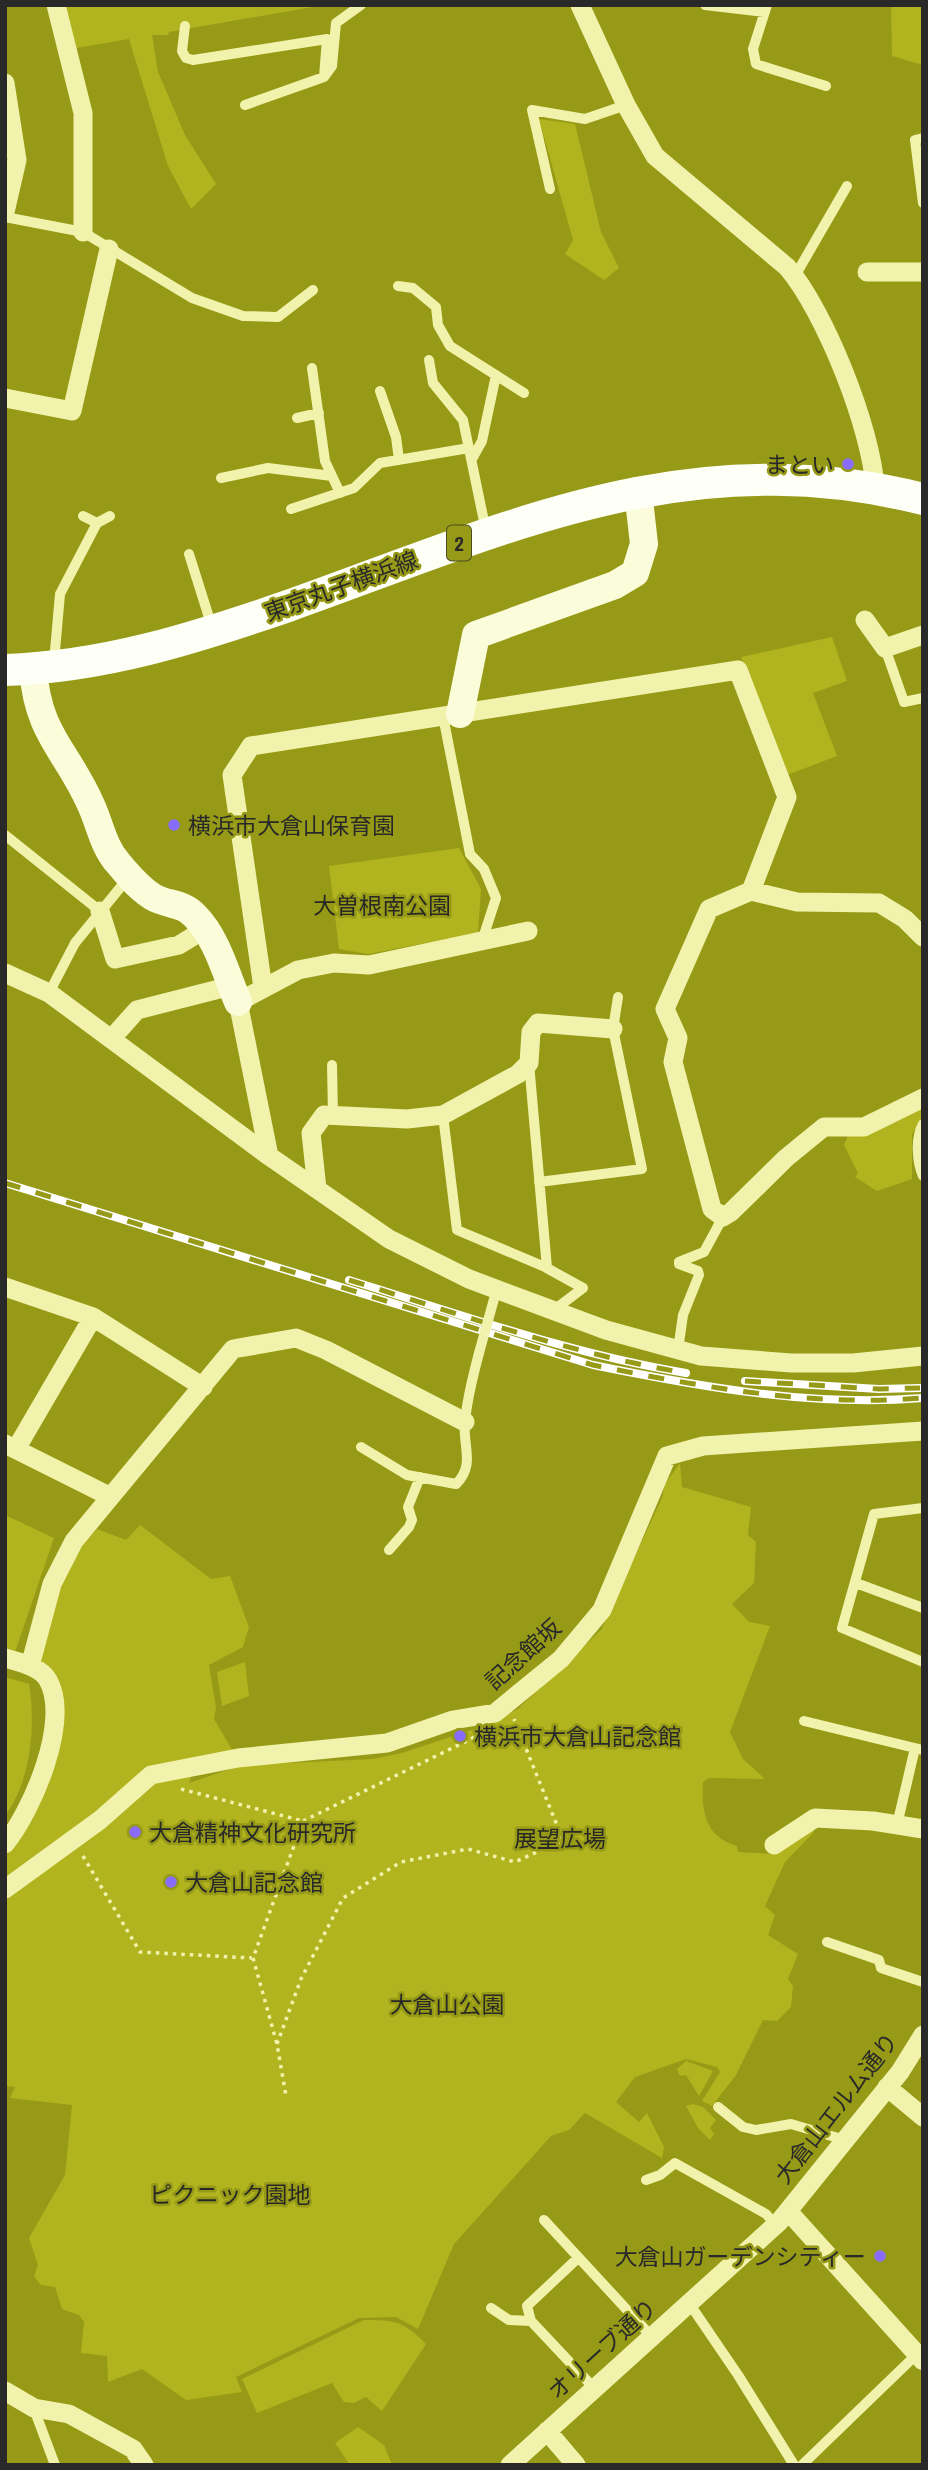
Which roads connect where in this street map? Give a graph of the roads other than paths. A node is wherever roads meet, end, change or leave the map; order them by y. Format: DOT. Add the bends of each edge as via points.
graph roads {
  1 [pos="57,5"];
  2 [pos="350,5"];
  3 [pos="361,5"];
  4 [pos="580,5"];
  5 [pos="705,5"];
  6 [pos="766,9"];
  7 [pos="345,17"];
  8 [pos="185,26"];
  9 [pos="324,77"];
  10 [pos="5,83"];
  11 [pos="826,86"];
  12 [pos="245,105"];
  13 [pos="626,105"];
  14 [pos="923,138"];
  15 [pos="847,186"];
  16 [pos="550,189"];
  17 [pos="923,203"];
  18 [pos="5,214"];
  19 [pos="83,232"];
  20 [pos="109,249"];
  21 [pos="867,272"];
  22 [pos="923,272"];
  23 [pos="795,276"];
  24 [pos="398,286"];
  25 [pos="313,289"];
  26 [pos="429,360"];
  27 [pos="312,368"];
  28 [pos="496,375"];
  29 [pos="380,391"];
  30 [pos="524,393"];
  31 [pos="5,398"];
  32 [pos="319,413"];
  33 [pos="296,418"];
  34 [pos="469,448"];
  35 [pos="472,459"];
  36 [pos="399,460"];
  37 [pos="332,476"];
  38 [pos="221,478"];
  39 [pos="875,488"];
  40 [pos="638,491"];
  41 [pos="340,493"];
  42 [pos="923,499"];
  43 [pos="291,509"];
  44 [pos="83,516"];
  45 [pos="110,516"];
  46 [pos="97,523"];
  47 [pos="487,533"];
  48 [pos="189,554"];
  49 [pos="864,620"];
  50 [pos="213,632"];
  51 [pos="923,635"];
  52 [pos="884,648"];
  53 [pos="31,668"];
  54 [pos="923,698"];
  55 [pos="452,715"];
  56 [pos="5,835"];
  57 [pos="130,876"];
  58 [pos="751,891"];
  59 [pos="100,911"];
  60 [pos="205,929"];
  61 [pos="528,931"];
  62 [pos="923,937"];
  63 [pos="481,942"];
  64 [pos="5,973"];
  65 [pos="262,988"];
  66 [pos="49,993"];
  67 [pos="234,994"];
  68 [pos="618,998"];
  69 [pos="613,1029"];
  70 [pos="112,1038"];
  71 [pos="529,1063"];
  72 [pos="332,1065"];
  73 [pos="923,1098"];
  74 [pos="333,1115"];
  75 [pos="443,1115"];
  76 [pos="923,1124"];
  77 [pos="269,1156"];
  78 [pos="923,1176"];
  79 [pos="539,1182"];
  80 [pos="317,1189"];
  81 [pos="723,1217"];
  82 [pos="547,1268"];
  83 [pos="5,1287"];
  84 [pos="496,1294"];
  85 [pos="554,1310"];
  86 [pos="93,1317"];
  87 [pos="678,1350"];
  88 [pos="923,1356"];
  89 [pos="203,1387"];
  90 [pos="465,1422"];
  91 [pos="923,1431"];
  92 [pos="10,1446"];
  93 [pos="361,1447"];
  94 [pos="420,1477"];
  95 [pos="109,1496"];
  96 [pos="923,1508"];
  97 [pos="389,1550"];
  98 [pos="856,1583"];
  99 [pos="923,1608"];
  100 [pos="5,1658"];
  101 [pos="923,1662"];
  102 [pos="30,1666"];
  103 [pos="803,1721"];
  104 [pos="919,1749"];
  105 [pos="897,1825"];
  106 [pos="923,1829"];
  107 [pos="5,1844"];
  108 [pos="774,1844"];
  109 [pos="5,1889"];
  110 [pos="827,1942"];
  111 [pos="923,1982"];
  112 [pos="923,2035"];
  113 [pos="887,2087"];
  114 [pos="718,2107"];
  115 [pos="923,2117"];
  116 [pos="845,2140"];
  117 [pos="646,2180"];
  118 [pos="782,2218"];
  119 [pos="544,2220"];
  120 [pos="578,2258"];
  121 [pos="688,2303"];
  122 [pos="491,2308"];
  123 [pos="531,2320"];
  124 [pos="652,2337"];
  125 [pos="921,2354"];
  126 [pos="594,2388"];
  127 [pos="5,2391"];
  128 [pos="34,2408"];
  129 [pos="547,2431"];
  130 [pos="55,2465"];
  131 [pos="144,2465"];
  132 [pos="509,2465"];
  133 [pos="576,2465"];
  134 [pos="793,2465"];
  135 [pos="802,2465"];
  1 -- 19 [label="street" via="83,113"];
  2 -- 7 [label="lane"];
  3 -- 7 [label="lane"];
  4 -- 13 [label="street"];
  5 -- 6 [label="lane"];
  6 -- 11 [label="lane" via="753,49 755,64"];
  7 -- 9 [label="lane" via="336,23 332,66"];
  8 -- 9 [label="lane" via="182,51 193,60 327,39"];
  9 -- 12 [label="lane"];
  10 -- 18 [label="street" via="17,160"];
  13 -- 16 [label="lane" via="585,119 532,110"];
  13 -- 23 [label="street" via="656,156"];
  14 -- 17 [label="lane" via="915,140"];
  15 -- 23 [label="lane"];
  18 -- 19 [label="lane"];
  19 -- 20 [label="lane"];
  20 -- 25 [label="lane" via="192,298 243,316 278,317"];
  20 -- 31 [label="street" via="72,411"];
  21 -- 22 [label="street"];
  23 -- 39 [label="street" via="842,366 872,455"];
  24 -- 28 [label="lane" via="413,288 436,307 438,325 450,346"];
  26 -- 34 [label="lane" via="433,383 463,420"];
  27 -- 32 [label="lane"];
  28 -- 30 [label="lane"];
  28 -- 35 [label="lane" via="482,441"];
  29 -- 36 [label="lane"];
  32 -- 33 [label="lane"];
  32 -- 37 [label="lane"];
  34 -- 35 [label="lane"];
  34 -- 36 [label="lane"];
  35 -- 47 [label="lane"];
  36 -- 41 [label="lane" via="380,463 354,488"];
  37 -- 38 [label="lane" via="268,468"];
  37 -- 41 [label="lane"];
  39 -- 40 [label="main road, 東京丸子横浜線 / 2" via="753,479"];
  39 -- 42 [label="main road, 東京丸子横浜線 / 2"];
  40 -- 47 [label="main road, 東京丸子横浜線 / 2" via="567,507"];
  40 -- 55 [label="street" via="644,544 635,573 476,635"];
  41 -- 43 [label="lane"];
  44 -- 46 [label="lane"];
  45 -- 46 [label="lane"];
  46 -- 53 [label="lane" via="60,594"];
  47 -- 50 [label="main road, 東京丸子横浜線 / 2"];
  48 -- 50 [label="lane"];
  49 -- 52 [label="street"];
  50 -- 53 [label="main road, 東京丸子横浜線 / 2" via="121,656"];
  51 -- 52 [label="street"];
  52 -- 54 [label="lane" via="904,702"];
  53 -- 57 [label="street" via="43,723 90,802 108,849"];
  55 -- 58 [label="street" via="738,670 787,797"];
  55 -- 63 [label="lane" via="470,854 484,869 496,898"];
  55 -- 65 [label="street" via="251,746 232,775"];
  56 -- 59 [label="lane"];
  57 -- 59 [label="lane"];
  57 -- 60 [label="street" via="158,900 182,905"];
  58 -- 62 [label="street" via="797,902 879,903"];
  58 -- 81 [label="street" via="709,909 665,1009 678,1038 673,1062 712,1209"];
  59 -- 60 [label="street" via="116,959 179,946"];
  59 -- 66 [label="lane" via="75,943"];
  60 -- 67 [label="street"];
  61 -- 63 [label="street"];
  63 -- 65 [label="street" via="369,965 334,963 298,970"];
  64 -- 66 [label="street"];
  65 -- 67 [label="street"];
  66 -- 70 [label="street"];
  67 -- 70 [label="street" via="137,1010"];
  67 -- 77 [label="street"];
  68 -- 69 [label="lane"];
  69 -- 71 [label="street" via="538,1023 531,1032"];
  69 -- 79 [label="lane" via="642,1169"];
  70 -- 77 [label="street"];
  71 -- 75 [label="street" via="518,1074"];
  71 -- 79 [label="lane"];
  72 -- 74 [label="lane"];
  73 -- 81 [label="street" via="864,1127 824,1127"];
  74 -- 75 [label="street" via="407,1119"];
  74 -- 80 [label="street" via="324,1115 311,1133"];
  75 -- 82 [label="lane" via="457,1230"];
  76 -- 78 [label="lane" via="918,1133"];
  77 -- 80 [label="street"];
  79 -- 82 [label="lane"];
  80 -- 84 [label="street" via="389,1239"];
  81 -- 87 [label="lane" via="704,1252 679,1262 699,1275 683,1314"];
  82 -- 85 [label="lane" via="583,1288"];
  83 -- 86 [label="street"];
  84 -- 85 [label="street"];
  84 -- 90 [label="lane, bridge"];
  85 -- 87 [label="street"];
  86 -- 89 [label="street"];
  86 -- 92 [label="street"];
  87 -- 88 [label="street" via="792,1363"];
  89 -- 90 [label="street" via="233,1349 296,1338"];
  89 -- 95 [label="street"];
  90 -- 94 [label="lane" via="469,1456 463,1477 456,1484"];
  91 -- 109 [label="street, 記念館坂" via="704,1446 667,1455 602,1609 561,1659 495,1713 453,1720 387,1743 238,1758 151,1775"];
  92 -- 95 [label="street"];
  93 -- 94 [label="lane" via="393,1469"];
  94 -- 97 [label="lane" via="408,1507 412,1520"];
  95 -- 102 [label="street" via="75,1541 52,1584"];
  96 -- 98 [label="lane" via="874,1514"];
  98 -- 99 [label="lane"];
  98 -- 101 [label="lane" via="842,1628"];
  100 -- 102 [label="street"];
  102 -- 107 [label="street" via="48,1679 53,1699 52,1736 47,1766"];
  103 -- 104 [label="lane"];
  104 -- 105 [label="lane"];
  105 -- 106 [label="street"];
  105 -- 108 [label="street" via="815,1818"];
  110 -- 111 [label="lane"];
  112 -- 113 [label="street, 大倉山エルム通り"];
  113 -- 115 [label="street"];
  113 -- 116 [label="street, 大倉山エルム通り"];
  114 -- 116 [label="lane" via="743,2127 756,2130 792,2124"];
  116 -- 118 [label="street, 大倉山エルム通り"];
  117 -- 118 [label="lane" via="675,2163 766,2214"];
  118 -- 121 [label="street, オリーブ通り"];
  118 -- 125 [label="street"];
  119 -- 120 [label="lane"];
  120 -- 123 [label="lane" via="527,2306"];
  120 -- 124 [label="lane"];
  121 -- 124 [label="street, オリーブ通り"];
  121 -- 134 [label="lane"];
  122 -- 123 [label="lane" via="509,2320"];
  123 -- 126 [label="lane"];
  124 -- 126 [label="street, オリーブ通り"];
  125 -- 135 [label="lane"];
  126 -- 129 [label="street, オリーブ通り"];
  127 -- 128 [label="street"];
  128 -- 130 [label="lane"];
  128 -- 131 [label="street" via="69,2414 133,2449"];
  129 -- 132 [label="street, オリーブ通り"];
  129 -- 133 [label="street"];
}
